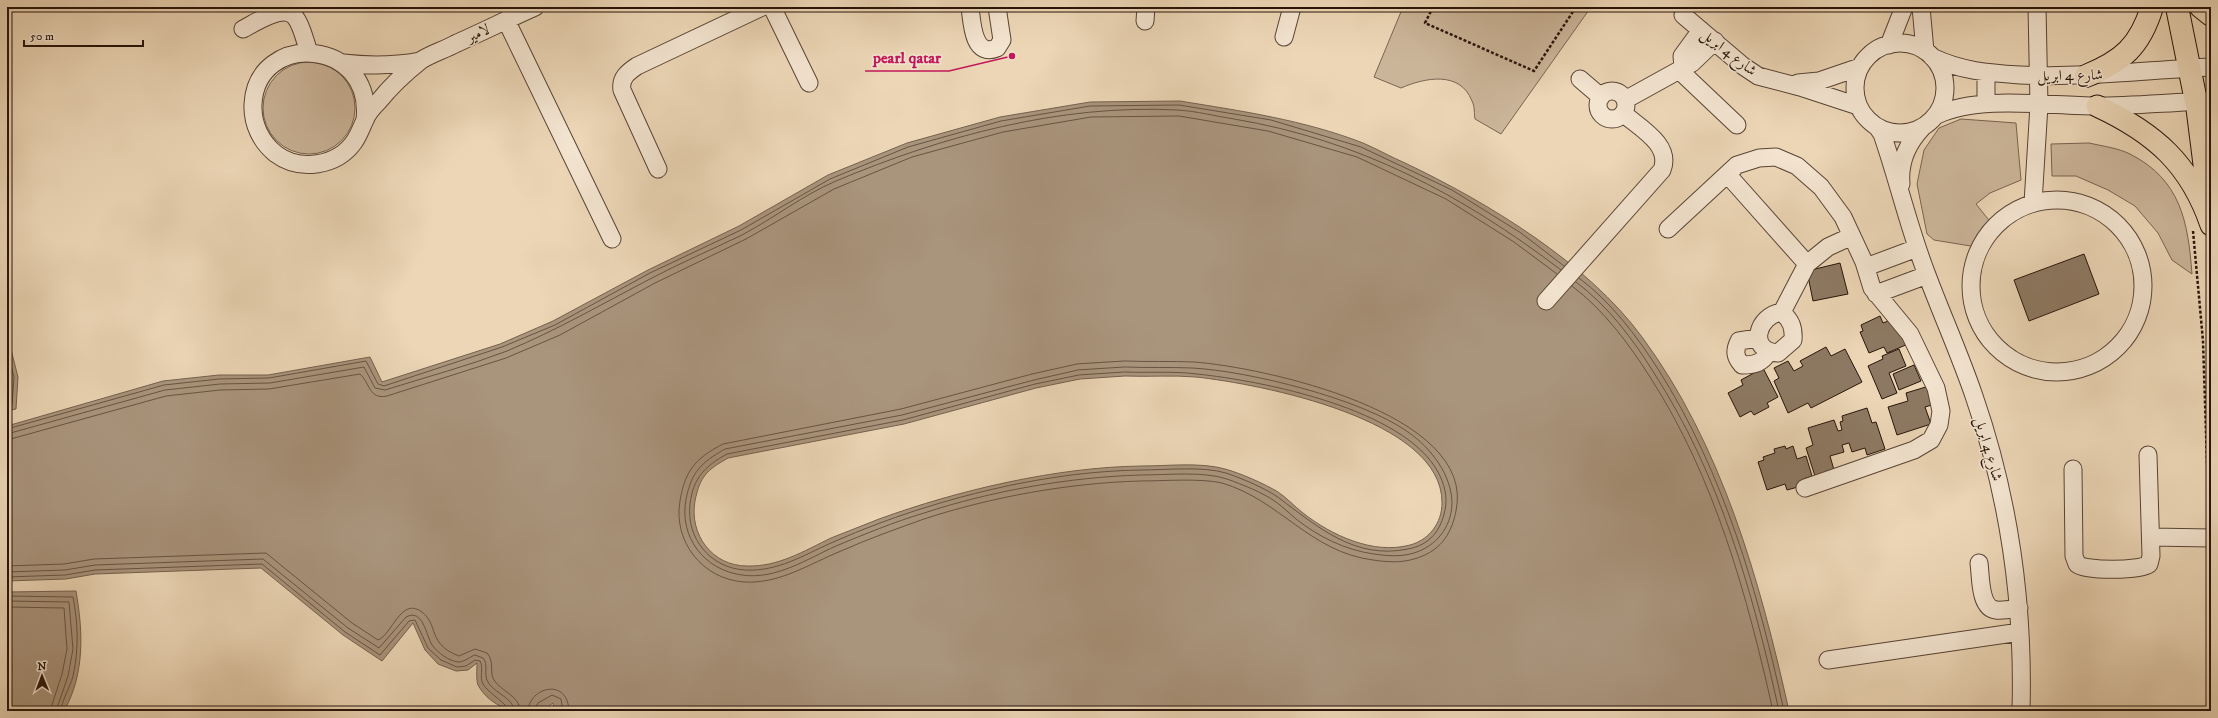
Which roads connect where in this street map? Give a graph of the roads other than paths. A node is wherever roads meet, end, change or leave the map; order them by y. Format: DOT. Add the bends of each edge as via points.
graph roads {
  1 [pos="535,7"];
  2 [pos="762,7"];
  3 [pos="772,7"];
  4 [pos="970,7"];
  5 [pos="997,7"];
  6 [pos="1292,7"];
  7 [pos="1904,7"];
  8 [pos="1921,7"];
  9 [pos="2037,7"];
  10 [pos="2152,7"];
  11 [pos="2177,7"];
  12 [pos="2201,7"];
  13 [pos="1683,15"];
  14 [pos="2211,15"];
  15 [pos="506,20"];
  16 [pos="243,29"];
  17 [pos="1701,30"];
  18 [pos="1284,37"];
  19 [pos="1715,41"];
  20 [pos="1889,45"];
  21 [pos="309,52"];
  22 [pos="1928,54"];
  23 [pos="422,60"];
  24 [pos="343,63"];
  25 [pos="1860,67"];
  26 [pos="2201,67"];
  27 [pos="1681,69"];
  28 [pos="1986,73"];
  29 [pos="2039,76"];
  30 [pos="2086,76"];
  31 [pos="1580,79"];
  32 [pos="1778,81"];
  33 [pos="809,83"];
  34 [pos="1601,97"];
  35 [pos="2204,101"];
  36 [pos="1986,103"];
  37 [pos="2039,105"];
  38 [pos="1858,106"];
  39 [pos="2097,106"];
  40 [pos="1624,107"];
  41 [pos="1936,115"];
  42 [pos="365,120"];
  43 [pos="1737,125"];
  44 [pos="1878,128"];
  45 [pos="1922,128"];
  46 [pos="658,169"];
  47 [pos="1727,174"];
  48 [pos="1902,198"];
  49 [pos="2033,204"];
  50 [pos="2205,222"];
  51 [pos="1668,229"];
  52 [pos="1852,236"];
  53 [pos="612,239"];
  54 [pos="1917,248"];
  55 [pos="1807,264"];
  56 [pos="1866,267"];
  57 [pos="1927,275"];
  58 [pos="1876,294"];
  59 [pos="1546,300"];
  60 [pos="1782,312"];
  61 [pos="1758,338"];
  62 [pos="1769,352"];
  63 [pos="2148,455"];
  64 [pos="2073,469"];
  65 [pos="1805,488"];
  66 [pos="2151,538"];
  67 [pos="2210,538"];
  68 [pos="1979,563"];
  69 [pos="2019,608"];
  70 [pos="2020,632"];
  71 [pos="1828,660"];
  72 [pos="2021,711"];
  1 -- 15 [label="street, لامير"];
  2 -- 46 [label="street" via="637,66 624,77 622,90"];
  3 -- 33 [label="street"];
  4 -- 5 [label="street" via="976,41 980,47 988,50 997,48 1002,40"];
  6 -- 18 [label="street"];
  7 -- 20 [label="street"];
  8 -- 22 [label="street"];
  9 -- 29 [label="street"];
  10 -- 30 [label="highway" via="2139,38 2125,56 2106,68"];
  11 -- 26 [label="highway"];
  12 -- 14 [label="highway"];
  13 -- 17 [label="street, شارع 4 ابريل"];
  15 -- 23 [label="street, لامير"];
  15 -- 53 [label="street"];
  16 -- 21 [label="street" via="279,12 287,12 295,17"];
  17 -- 19 [label="street, شارع 4 ابريل"];
  17 -- 27 [label="street" via="1682,56"];
  19 -- 27 [label="street" via="1695,62"];
  19 -- 32 [label="street, شارع 4 ابريل" via="1758,76"];
  20 -- 22 [label="street" via="1908,44"];
  20 -- 25 [label="street" via="1872,53"];
  21 -- 24 [label="street" via="327,55"];
  21 -- 42 [label="street" via="291,55 275,64 258,84 253,102 254,120 266,144 279,156 296,163 323,163 340,156 350,147"];
  22 -- 28 [label="street, شارع 4 ابريل" via="1958,68"];
  22 -- 41 [label="street" via="1941,71 1945,89"];
  23 -- 24 [label="street, لامير" via="394,66"];
  23 -- 42 [label="street, لامير" via="402,76"];
  24 -- 42 [label="street" via="360,84 365,101"];
  25 -- 32 [label="street, شارع 4 ابريل" via="1819,81 1791,84"];
  25 -- 38 [label="street" via="1855,80"];
  26 -- 30 [label="street, شارع 4 ابريل"];
  26 -- 35 [label="highway"];
  27 -- 40 [label="street"];
  27 -- 43 [label="street"];
  28 -- 29 [label="street, شارع 4 ابريل"];
  28 -- 36 [label="street"];
  29 -- 30 [label="street, شارع 4 ابريل"];
  29 -- 37 [label="street"];
  31 -- 34 [label="street"];
  32 -- 38 [label="street, شارع 4 ابريل"];
  34 -- 40 [label="street" via="1609,91 1619,93"];
  34 -- 40 [label="street" via="1598,107 1604,116 1614,119"];
  35 -- 39 [label="street, شارع 4 ابريل"];
  35 -- 50 [label="main road"];
  36 -- 37 [label="street, شارع 4 ابريل"];
  36 -- 41 [label="street, شارع 4 ابريل" via="1960,106"];
  37 -- 39 [label="street, شارع 4 ابريل"];
  37 -- 49 [label="street"];
  38 -- 44 [label="street" via="1863,115"];
  39 -- 50 [label="main road" via="2140,129 2177,162 2204,206"];
  40 -- 59 [label="street" via="1662,150 1665,159 1662,170"];
  41 -- 45 [label="street"];
  44 -- 45 [label="street" via="1900,134"];
  44 -- 48 [label="street, شارع 4 ابريل"];
  45 -- 48 [label="street, شارع 4 ابريل" via="1908,145 1904,155 1901,176"];
  47 -- 51 [label="street"];
  47 -- 52 [label="street" via="1737,165 1759,158 1776,157 1797,166 1821,187 1843,217"];
  47 -- 55 [label="street"];
  48 -- 54 [label="street, شارع 4 ابريل"];
  49 -- 49 [label="street" via="2011,213 1992,229 1979,248 1972,272 1971,296 1976,319 1989,340 2006,356 2028,367 2051,372 2075,370 2098,362 2115,350 2129,334 2138,315 2143,295 2143,274 2137,254 2127,235 2112,220 2095,209 2075,202 2054,200"];
  52 -- 55 [label="street" via="1828,247"];
  52 -- 56 [label="street"];
  54 -- 56 [label="street"];
  54 -- 57 [label="street, شارع 4 ابريل"];
  55 -- 60 [label="street"];
  56 -- 58 [label="street" via="1869,282"];
  57 -- 58 [label="street"];
  57 -- 69 [label="street, شارع 4 ابريل" via="1974,396 1987,439 2013,551"];
  58 -- 65 [label="street" via="1910,334 1924,360 1936,388 1941,411 1939,425 1931,440 1914,450"];
  60 -- 61 [label="street" via="1774,313 1760,327"];
  60 -- 62 [label="street" via="1791,321 1794,330 1793,340 1778,353"];
  61 -- 62 [label="street" via="1762,347"];
  61 -- 62 [label="street" via="1746,338 1739,342 1735,349 1737,359 1742,365 1753,365 1764,360"];
  63 -- 66 [label="street"];
  64 -- 66 [label="street" via="2074,556 2080,566 2145,567 2151,561"];
  66 -- 67 [label="street"];
  68 -- 69 [label="street" via="1984,602 1997,610"];
  69 -- 70 [label="street, شارع 4 ابريل"];
  70 -- 71 [label="street"];
  70 -- 72 [label="street, شارع 4 ابريل"];
}
